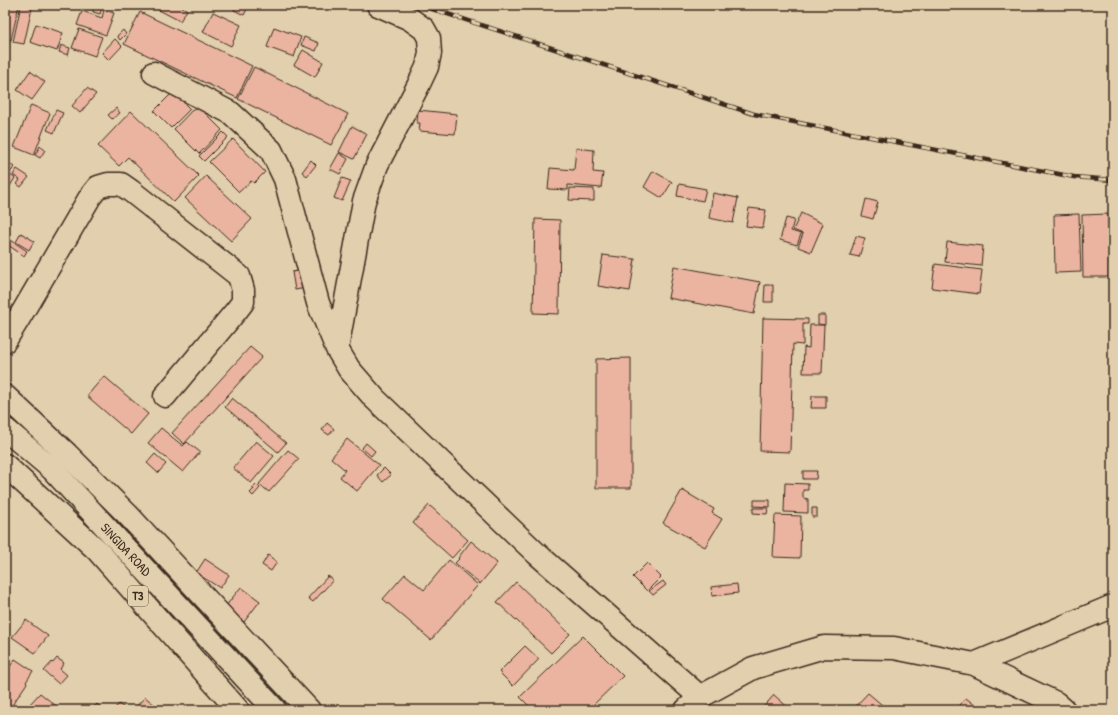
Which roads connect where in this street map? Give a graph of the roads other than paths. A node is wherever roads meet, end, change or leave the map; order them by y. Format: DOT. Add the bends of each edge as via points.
graph roads {
  1 [pos="378,5"];
  2 [pos="154,73"];
  3 [pos="5,341"];
  4 [pos="338,349"];
  5 [pos="5,396"];
  6 [pos="165,396"];
  7 [pos="5,430"];
  8 [pos="5,465"];
  9 [pos="1113,606"];
  10 [pos="974,664"];
  11 [pos="693,703"];
  12 [pos="238,710"];
  13 [pos="275,710"];
  14 [pos="309,710"];
  15 [pos="1064,710"];
  1 -- 4 [label="main road" via="410,19 424,29 430,38 430,53 427,67 377,165 364,201"];
  2 -- 4 [label="main road" via="231,113 272,150 285,178 318,303"];
  3 -- 6 [label="main road" via="90,197 98,187 121,184 239,276 243,290 243,302"];
  4 -- 11 [label="main road" via="349,369 380,404"];
  5 -- 14 [label="main road" via="128,515"];
  7 -- 13 [label="main road, SINGIDA ROAD / T3" via="52,469"];
  8 -- 12 [label="main road, SINGIDA ROAD / T3" via="97,550"];
  9 -- 10 [label="main road"];
  10 -- 11 [label="main road" via="894,648 824,647 753,668"];
  10 -- 15 [label="main road" via="1056,703"];
}
